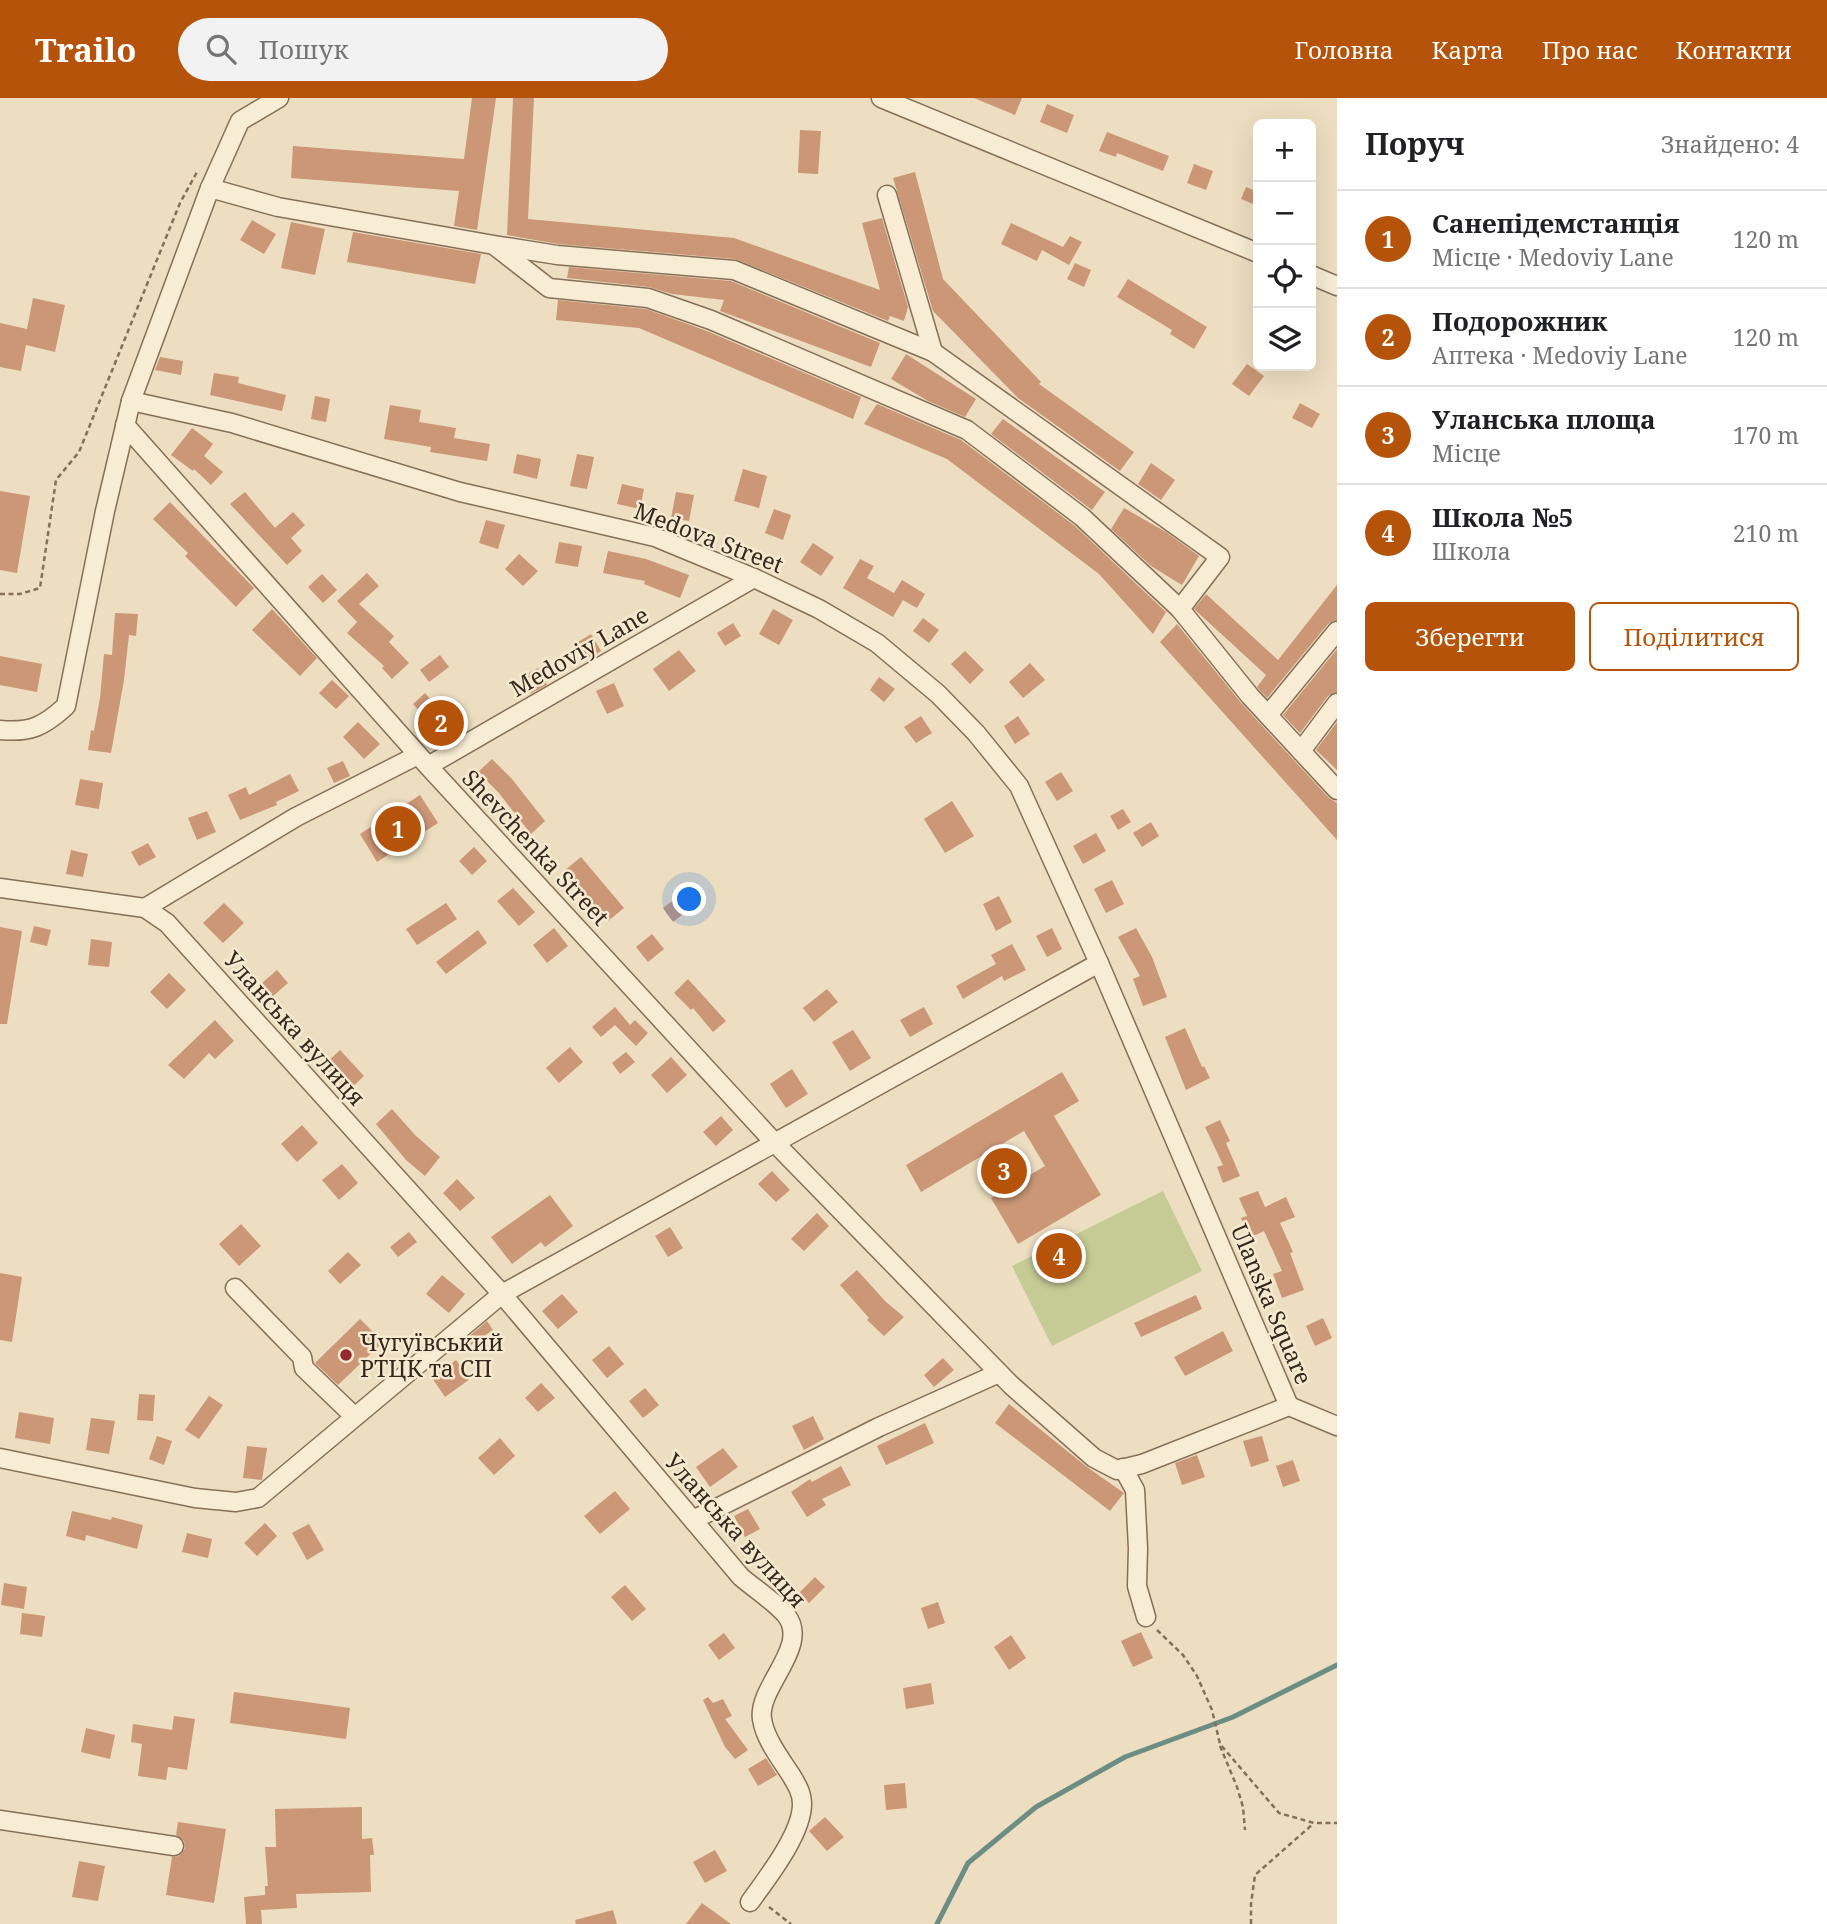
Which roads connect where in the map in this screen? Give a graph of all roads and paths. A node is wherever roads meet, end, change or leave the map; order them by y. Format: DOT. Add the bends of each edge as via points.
graph roads {
  1 [pos="279,98"];
  2 [pos="881,98"];
  3 [pos="251,104"];
  4 [pos="199,169"];
  5 [pos="211,188"];
  6 [pos="887,195"];
  7 [pos="494,245"];
  8 [pos="1253,251"];
  9 [pos="1316,277"];
  10 [pos="1337,286"];
  11 [pos="933,352"];
  12 [pos="131,401"];
  13 [pos="125,425"];
  14 [pos="754,578"];
  15 [pos="0,594"];
  16 [pos="1180,609"];
  17 [pos="1337,631"];
  18 [pos="1337,702"];
  19 [pos="1268,715"];
  20 [pos="0,730"];
  21 [pos="1301,751"];
  22 [pos="423,761"];
  23 [pos="1337,789"];
  24 [pos="0,888"];
  25 [pos="145,908"];
  26 [pos="1099,963"];
  27 [pos="774,1142"];
  28 [pos="236,1288"];
  29 [pos="502,1294"];
  30 [pos="999,1373"];
  31 [pos="1289,1406"];
  32 [pos="354,1416"];
  33 [pos="1337,1426"];
  34 [pos="0,1458"];
  35 [pos="1123,1468"];
  36 [pos="693,1520"];
  37 [pos="1146,1617"];
  38 [pos="1220,1744"];
  39 [pos="0,1820"];
  40 [pos="1314,1823"];
  41 [pos="1337,1823"];
  42 [pos="1245,1830"];
  43 [pos="174,1846"];
  44 [pos="752,1898"];
  45 [pos="791,1924"];
  46 [pos="1251,1924"];
  1 -- 3 [label="street"];
  2 -- 8 [label="street"];
  3 -- 5 [label="street"];
  4 -- 15 [label="path" via="180,203 79,452 56,480 40,588"];
  5 -- 7 [label="street" via="278,207"];
  5 -- 12 [label="street"];
  6 -- 11 [label="street"];
  7 -- 11 [label="street" via="734,270"];
  7 -- 16 [label="street" via="549,288 648,298 711,320 967,429 1082,517"];
  9 -- 10 [label="street"];
  11 -- 16 [label="street" via="1220,557"];
  12 -- 13 [label="street"];
  12 -- 14 [label="street, Medova Street" via="232,423 460,492 655,537"];
  13 -- 20 [label="street" via="66,706 38,728"];
  13 -- 22 [label="street, Shevchenka Street"];
  14 -- 22 [label="street, Medoviy Lane"];
  14 -- 26 [label="street, Medova Street" via="877,643 976,733 1019,786"];
  16 -- 19 [label="street"];
  17 -- 19 [label="street"];
  18 -- 21 [label="street"];
  19 -- 21 [label="street"];
  21 -- 23 [label="street"];
  22 -- 25 [label="street, Medoviy Lane" via="296,817"];
  22 -- 27 [label="street, Shevchenka Street"];
  24 -- 25 [label="street, Уланська вулиця"];
  25 -- 29 [label="street, Уланська вулиця" via="167,923"];
  26 -- 27 [label="street"];
  26 -- 31 [label="street, Ulanska Square"];
  27 -- 29 [label="street"];
  27 -- 30 [label="street"];
  28 -- 32 [label="street" via="302,1357 304,1368"];
  29 -- 32 [label="street"];
  29 -- 36 [label="street, Уланська вулиця"];
  30 -- 35 [label="street" via="1094,1458 1117,1470"];
  30 -- 36 [label="street"];
  31 -- 33 [label="street"];
  31 -- 35 [label="street, Ulanska Square"];
  32 -- 34 [label="street" via="278,1484 258,1498 236,1502 195,1498"];
  35 -- 37 [label="street" via="1135,1490 1136,1586"];
  36 -- 44 [label="street, Уланська вулиця" via="741,1577 787,1617 792,1630 789,1656 762,1705 762,1720 769,1740 800,1789 802,1804 781,1859"];
  37 -- 38 [label="path" via="1197,1676"];
  38 -- 40 [label="path" via="1279,1813"];
  38 -- 42 [label="path" via="1243,1807"];
  39 -- 43 [label="street"];
  40 -- 41 [label="path"];
  40 -- 46 [label="path" via="1255,1875"];
  44 -- 45 [label="path"];
}
